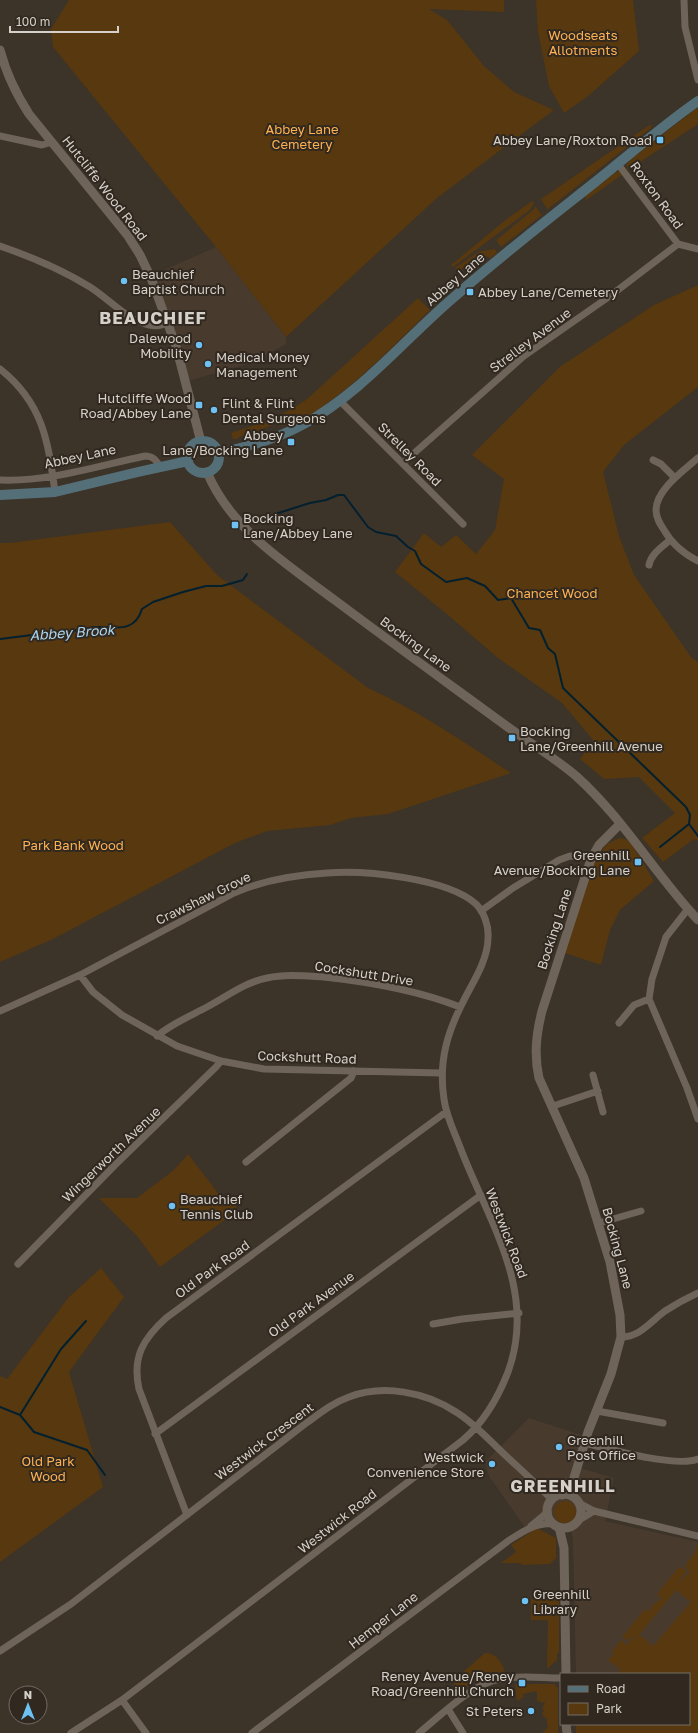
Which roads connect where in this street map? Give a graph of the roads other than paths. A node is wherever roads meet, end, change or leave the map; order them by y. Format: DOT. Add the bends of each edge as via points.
graph roads {
  1 [pos="684,0"];
  2 [pos="0,50"];
  3 [pos="698,80"];
  4 [pos="698,101"];
  5 [pos="0,136"];
  6 [pos="52,142"];
  7 [pos="618,164"];
  8 [pos="678,244"];
  9 [pos="0,246"];
  10 [pos="698,249"];
  11 [pos="168,323"];
  12 [pos="0,369"];
  13 [pos="340,401"];
  14 [pos="201,442"];
  15 [pos="218,453"];
  16 [pos="698,458"];
  17 [pos="653,460"];
  18 [pos="188,462"];
  19 [pos="403,463"];
  20 [pos="160,468"];
  21 [pos="207,472"];
  22 [pos="53,476"];
  23 [pos="675,478"];
  24 [pos="0,480"];
  25 [pos="55,492"];
  26 [pos="0,495"];
  27 [pos="463,524"];
  28 [pos="670,540"];
  29 [pos="698,561"];
  30 [pos="649,565"];
  31 [pos="620,824"];
  32 [pos="591,858"];
  33 [pos="688,909"];
  34 [pos="481,911"];
  35 [pos="698,920"];
  36 [pos="80,975"];
  37 [pos="649,1000"];
  38 [pos="460,1007"];
  39 [pos="0,1011"];
  40 [pos="618,1023"];
  41 [pos="157,1036"];
  42 [pos="221,1061"];
  43 [pos="354,1071"];
  44 [pos="441,1073"];
  45 [pos="593,1075"];
  46 [pos="598,1091"];
  47 [pos="553,1106"];
  48 [pos="446,1112"];
  49 [pos="603,1112"];
  50 [pos="698,1119"];
  51 [pos="246,1162"];
  52 [pos="481,1194"];
  53 [pos="641,1211"];
  54 [pos="599,1223"];
  55 [pos="18,1264"];
  56 [pos="698,1293"];
  57 [pos="518,1313"];
  58 [pos="433,1324"];
  59 [pos="621,1337"];
  60 [pos="597,1411"];
  61 [pos="663,1423"];
  62 [pos="476,1428"];
  63 [pos="155,1434"];
  64 [pos="585,1443"];
  65 [pos="698,1459"];
  66 [pos="573,1481"];
  67 [pos="562,1495"];
  68 [pos="552,1500"];
  69 [pos="577,1501"];
  70 [pos="594,1511"];
  71 [pos="548,1512"];
  72 [pos="187,1515"];
  73 [pos="579,1520"];
  74 [pos="556,1525"];
  75 [pos="572,1527"];
  76 [pos="530,1528"];
  77 [pos="698,1536"];
  78 [pos="564,1548"];
  79 [pos="0,1651"];
  80 [pos="566,1673"];
  81 [pos="560,1678"];
  82 [pos="122,1700"];
  83 [pos="448,1709"];
  84 [pos="71,1733"];
  85 [pos="146,1733"];
  86 [pos="252,1733"];
  87 [pos="419,1733"];
  88 [pos="463,1733"];
  1 -- 3 [label="street" via="685,27"];
  2 -- 6 [label="street, Hutcliffe Wood Road" via="3,64 20,100"];
  4 -- 7 [label="main road, Abbey Lane"];
  5 -- 6 [label="street" via="42,144"];
  6 -- 11 [label="street, Hutcliffe Wood Road" via="140,254"];
  7 -- 8 [label="street, Roxton Road"];
  7 -- 13 [label="main road, Abbey Lane" via="482,272"];
  8 -- 10 [label="street, Roxton Road"];
  8 -- 19 [label="street, Strelley Avenue" via="610,296 524,356"];
  9 -- 11 [label="street" via="51,266 90,288 139,321 159,326"];
  11 -- 14 [label="street, Hutcliffe Wood Road" via="184,372"];
  12 -- 22 [label="street" via="14,380 36,410 43,428"];
  13 -- 15 [label="main road, Abbey Lane" via="289,432 256,444"];
  13 -- 19 [label="street, Strelley Road"];
  14 -- 15 [label="main road" via="212,444"];
  14 -- 18 [label="main road" via="194,444 190,449"];
  15 -- 21 [label="main road" via="217,465"];
  16 -- 23 [label="street"];
  17 -- 23 [label="street"];
  18 -- 20 [label="main road"];
  18 -- 21 [label="main road" via="195,470"];
  19 -- 27 [label="street, Strelley Road"];
  20 -- 22 [label="street, Abbey Lane" via="156,460 145,456"];
  20 -- 25 [label="main road"];
  21 -- 31 [label="street, Bocking Lane" via="227,508 260,543 575,776"];
  22 -- 24 [label="street, Abbey Lane" via="27,480"];
  22 -- 25 [label="street"];
  23 -- 28 [label="street" via="661,495 656,509 660,524"];
  25 -- 26 [label="main road"];
  28 -- 29 [label="street"];
  28 -- 30 [label="street" via="656,552"];
  31 -- 32 [label="street, Bocking Lane" via="599,845"];
  31 -- 33 [label="street"];
  32 -- 34 [label="street" via="570,856 559,860"];
  32 -- 47 [label="street, Bocking Lane" via="537,1030 535,1062 539,1078"];
  33 -- 35 [label="street"];
  33 -- 37 [label="street" via="666,937 652,979"];
  34 -- 36 [label="street, Crawshaw Grove" via="475,903 461,894 402,877 343,872 291,877 241,890"];
  34 -- 38 [label="street, Westwick Road" via="487,926 487,950"];
  36 -- 39 [label="street, Crawshaw Grove"];
  36 -- 41 [label="street, Cockshutt Road" via="94,992 122,1015"];
  37 -- 40 [label="street" via="634,1006"];
  37 -- 50 [label="street"];
  38 -- 41 [label="street, Cockshutt Drive" via="438,998 344,979 276,976 251,983"];
  38 -- 44 [label="street, Westwick Road" via="447,1040"];
  41 -- 42 [label="street, Cockshutt Road" via="177,1046"];
  42 -- 43 [label="street, Cockshutt Road" via="264,1069"];
  42 -- 55 [label="street, Wingerworth Avenue"];
  43 -- 44 [label="street, Cockshutt Road"];
  43 -- 51 [label="street" via="351,1078"];
  44 -- 48 [label="street, Westwick Road"];
  45 -- 46 [label="street"];
  46 -- 47 [label="street"];
  46 -- 49 [label="street"];
  47 -- 54 [label="street, Bocking Lane" via="584,1178"];
  48 -- 52 [label="street, Westwick Road"];
  48 -- 63 [label="street, Old Park Road" via="155,1328 142,1347 136,1369 139,1389"];
  52 -- 57 [label="street, Westwick Road" via="512,1275"];
  52 -- 63 [label="street, Old Park Avenue"];
  53 -- 54 [label="street"];
  54 -- 59 [label="street, Bocking Lane" via="616,1294"];
  56 -- 59 [label="street" via="665,1312 636,1334"];
  57 -- 58 [label="street"];
  57 -- 62 [label="street, Westwick Road" via="517,1337 511,1364 497,1396"];
  59 -- 60 [label="street, Bocking Lane"];
  60 -- 61 [label="street"];
  60 -- 64 [label="street, Bocking Lane"];
  62 -- 68 [label="street, Westwick Crescent"];
  62 -- 72 [label="street, Westwick Crescent" via="457,1412 413,1394 381,1391 350,1396 326,1408"];
  62 -- 82 [label="street, Westwick Road"];
  63 -- 72 [label="street, Old Park Road"];
  64 -- 65 [label="street" via="630,1454 686,1462"];
  64 -- 66 [label="street, Bocking Lane"];
  66 -- 67 [label="street, Bocking Lane"];
  66 -- 69 [label="street, Bocking Lane"];
  67 -- 68 [label="street"];
  67 -- 69 [label="street" via="572,1496"];
  68 -- 71 [label="street"];
  69 -- 70 [label="street"];
  69 -- 73 [label="street" via="581,1512"];
  70 -- 73 [label="street"];
  70 -- 77 [label="street"];
  71 -- 74 [label="street" via="550,1520"];
  71 -- 76 [label="street, Hemper Lane"];
  72 -- 79 [label="street, Westwick Crescent" via="71,1604"];
  73 -- 75 [label="street"];
  74 -- 75 [label="street"];
  74 -- 76 [label="street, Hemper Lane" via="542,1524"];
  74 -- 78 [label="street"];
  75 -- 78 [label="street"];
  76 -- 86 [label="street, Hemper Lane" via="441,1590"];
  78 -- 80 [label="street"];
  81 -- 83 [label="street" via="522,1677 489,1681"];
  82 -- 84 [label="street, Westwick Road"];
  82 -- 85 [label="street"];
  83 -- 87 [label="street"];
  83 -- 88 [label="street"];
}
